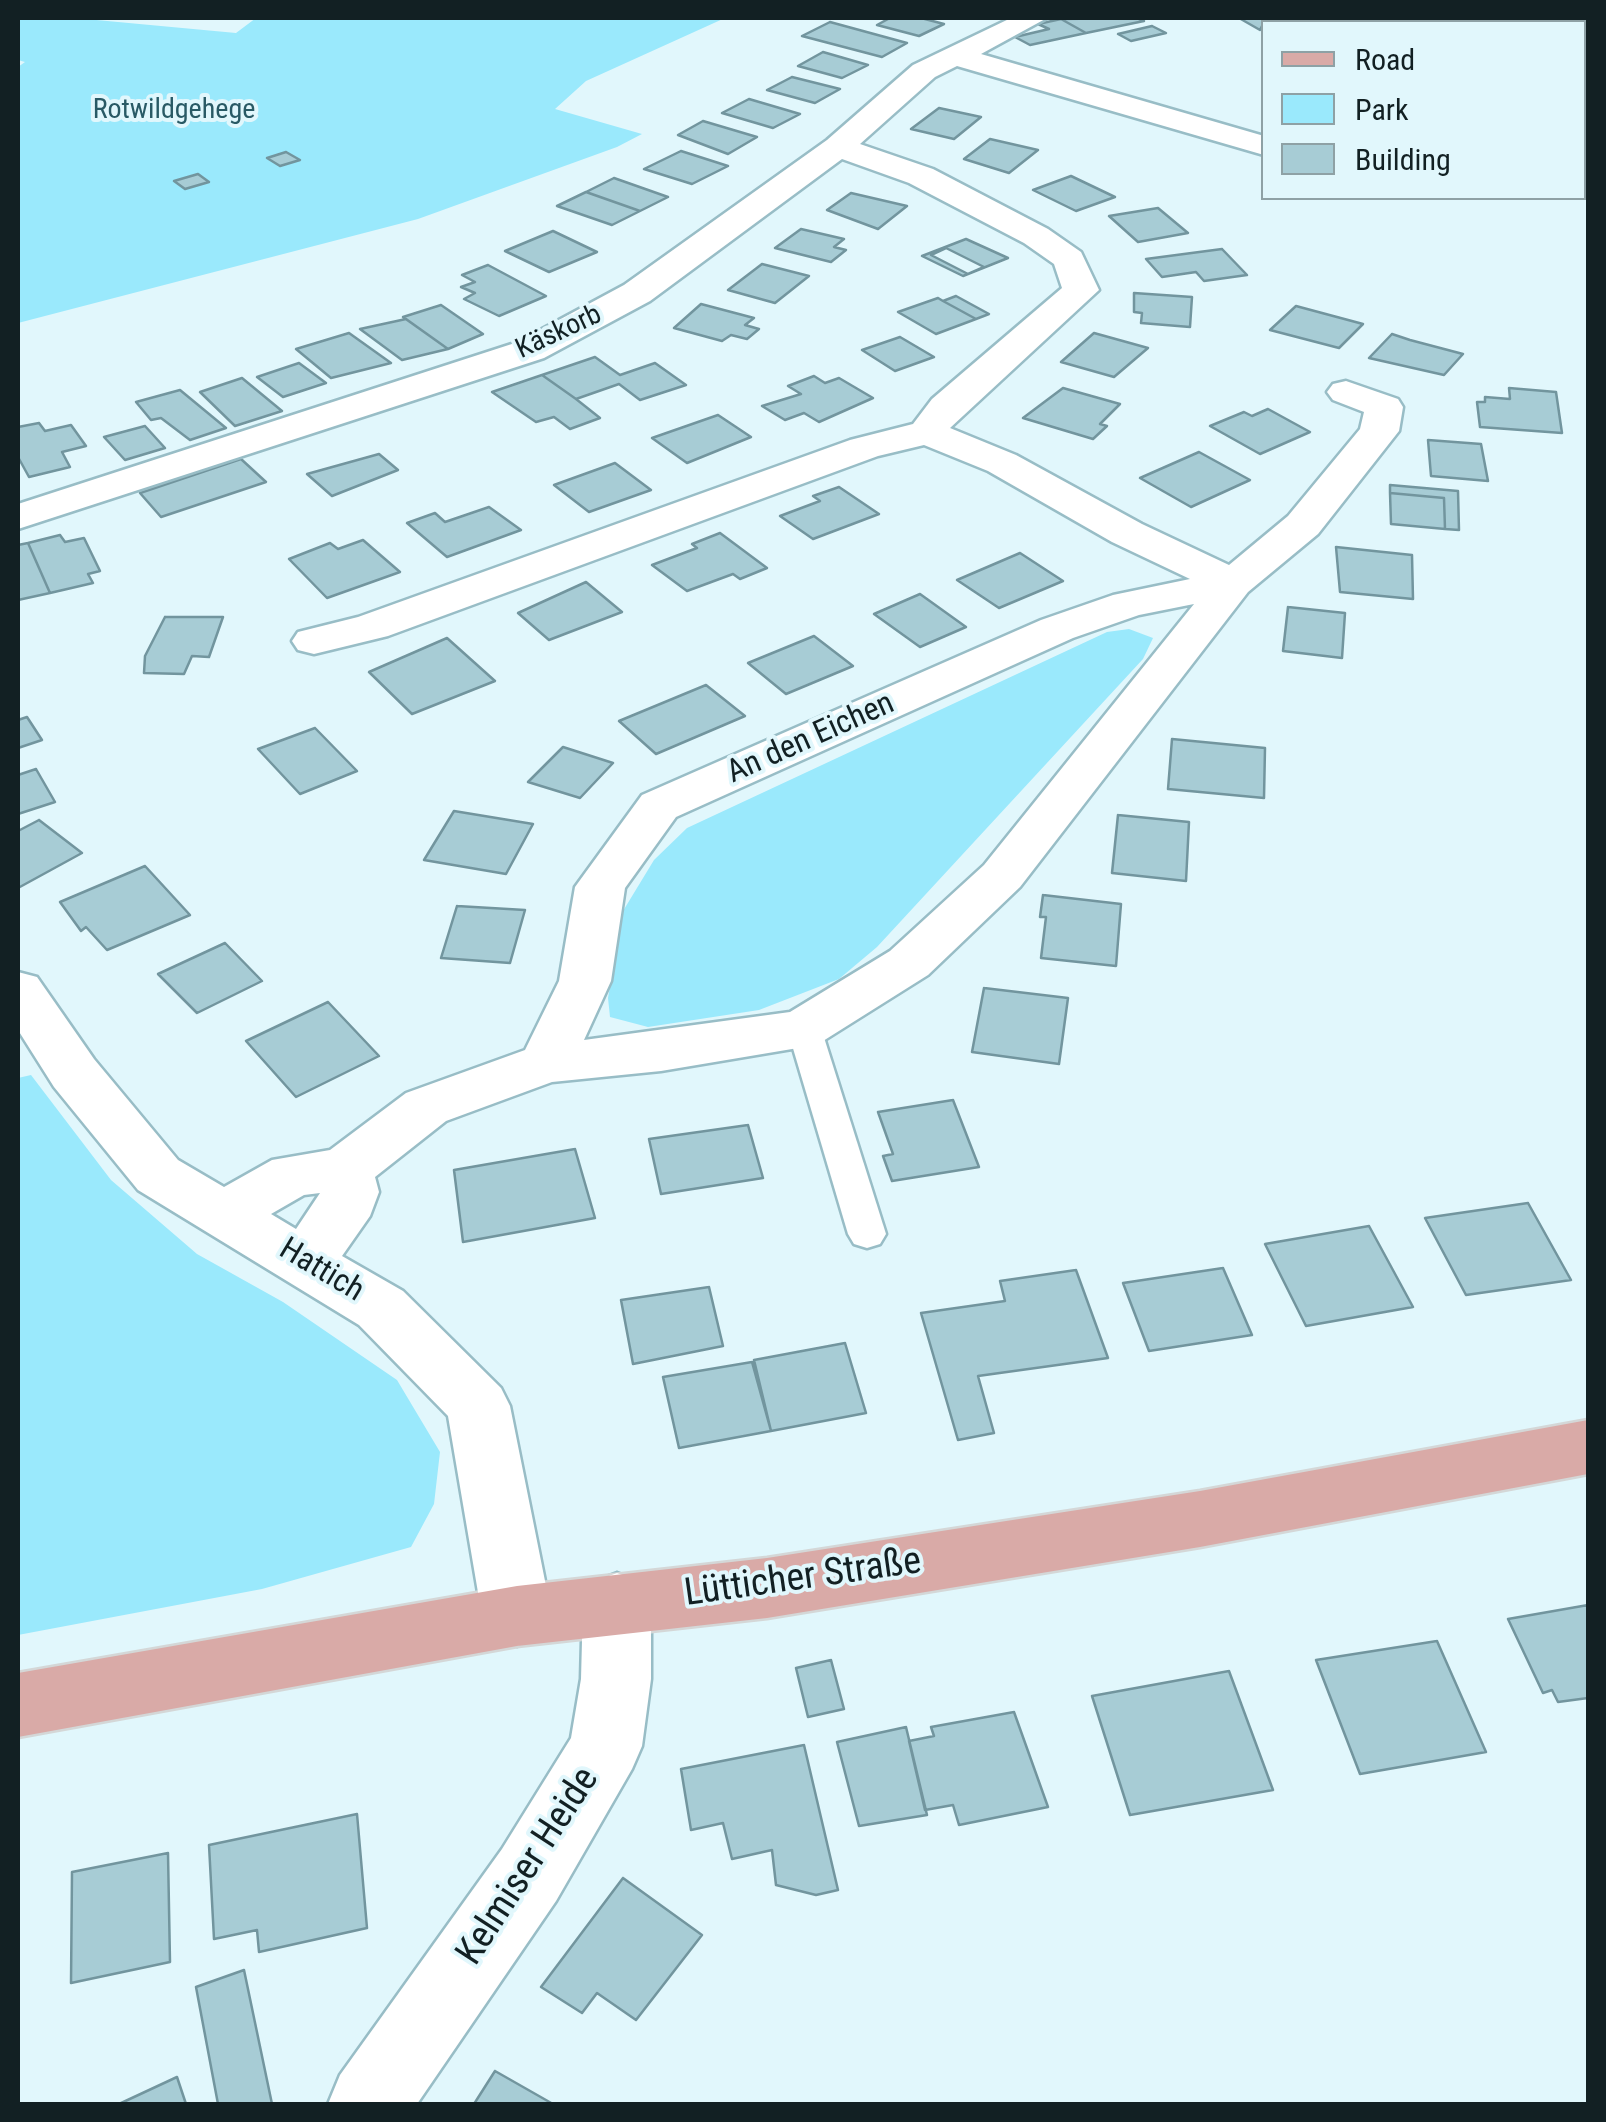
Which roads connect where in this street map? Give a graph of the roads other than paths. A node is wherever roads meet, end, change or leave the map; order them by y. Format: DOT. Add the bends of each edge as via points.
graph roads {
  1 [pos="1033,18"];
  2 [pos="952,55"];
  3 [pos="1261,145"];
  4 [pos="838,146"];
  5 [pos="1346,392"];
  6 [pos="927,432"];
  7 [pos="18,518"];
  8 [pos="1233,583"];
  9 [pos="314,641"];
  10 [pos="18,990"];
  11 [pos="804,1028"];
  12 [pos="546,1063"];
  13 [pos="344,1170"];
  14 [pos="224,1213"];
  15 [pos="867,1234"];
  16 [pos="304,1261"];
  17 [pos="1588,1448"];
  18 [pos="617,1604"];
  19 [pos="517,1616"];
  20 [pos="18,1705"];
  21 [pos="369,2104"];
  1 -- 2 [label="street, Käskorb"];
  2 -- 3 [label="street"];
  2 -- 4 [label="street, Käskorb"];
  4 -- 6 [label="street" via="922,176 1036,236 1069,259 1080,290"];
  4 -- 7 [label="street, Käskorb" via="637,294 531,350"];
  5 -- 8 [label="street, An den Eichen" via="1384,407 1379,431 1302,525"];
  6 -- 8 [label="street" via="1002,463 1126,534"];
  6 -- 9 [label="street" via="864,448 372,627"];
  8 -- 11 [label="street, An den Eichen" via="1002,876 909,963"];
  8 -- 12 [label="street, An den Eichen" via="1128,604 1057,628 659,806 600,887 586,981"];
  10 -- 14 [label="street, Hattich" via="74,1073 158,1175"];
  11 -- 12 [label="street, An den Eichen"];
  11 -- 15 [label="lane"];
  12 -- 13 [label="street, An den Eichen" via="426,1108"];
  13 -- 14 [label="street" via="292,1175"];
  13 -- 16 [label="street" via="350,1192 341,1216"];
  14 -- 16 [label="street, Hattich"];
  16 -- 19 [label="street, Hattich" via="382,1308 478,1406"];
  17 -- 18 [label="main road, Lütticher Straße" via="767,1588"];
  18 -- 19 [label="main road, Lütticher Straße"];
  18 -- 21 [label="street, Kelmiser Heide" via="606,1746 528,1874"];
  19 -- 20 [label="main road, Lütticher Straße"];
}
